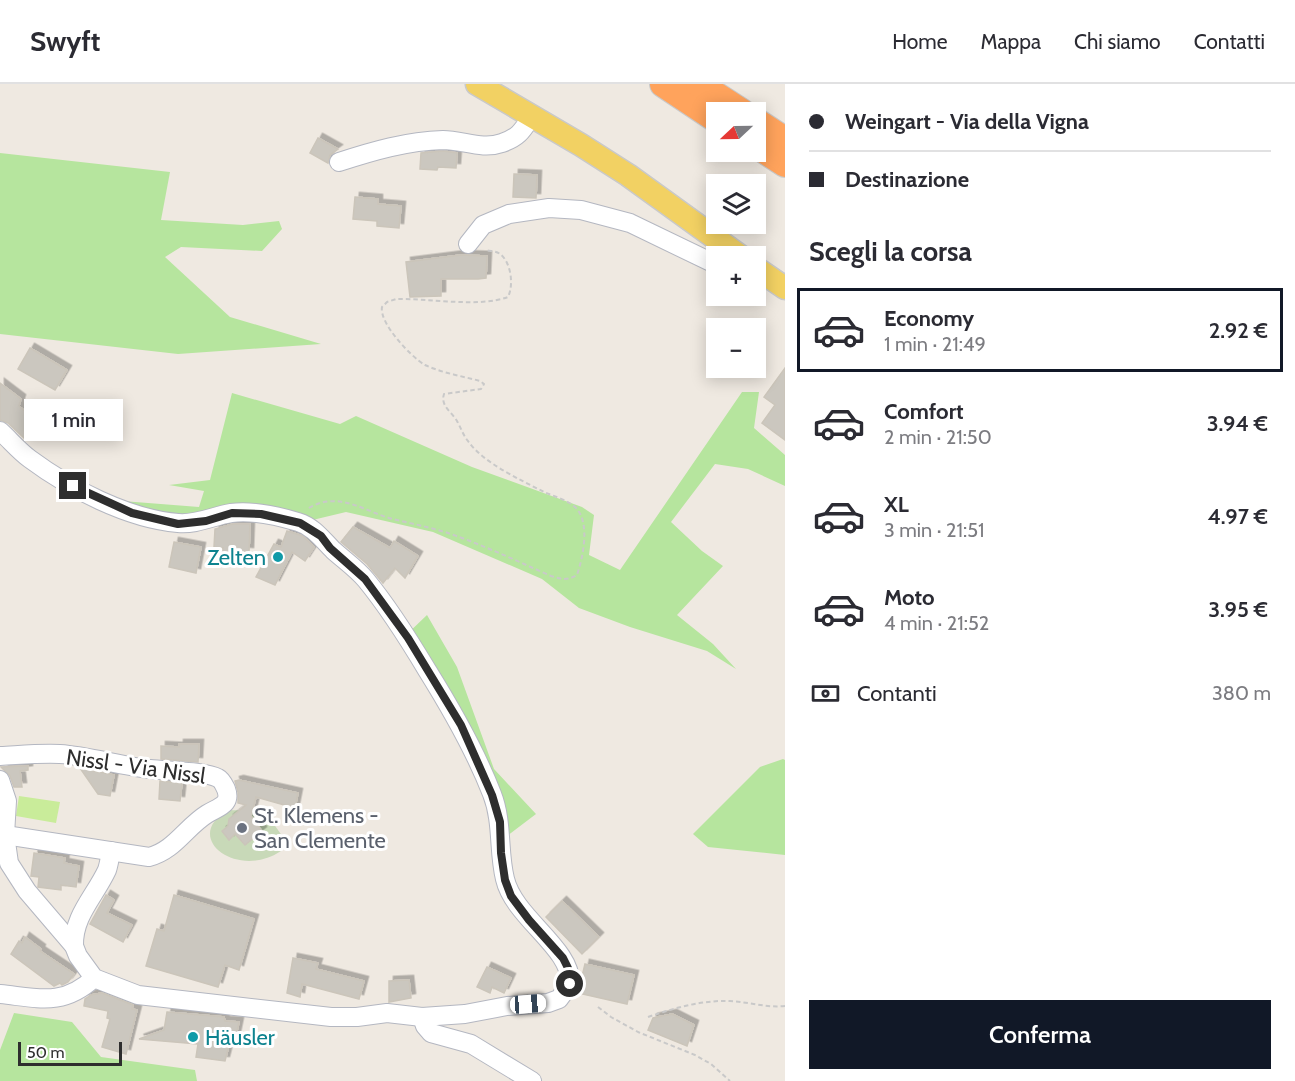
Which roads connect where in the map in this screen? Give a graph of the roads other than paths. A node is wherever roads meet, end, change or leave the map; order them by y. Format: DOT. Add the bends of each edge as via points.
graph roads {
  1 [pos="477,84"];
  2 [pos="663,84"];
  3 [pos="699,84"];
  4 [pos="727,102"];
  5 [pos="706,113"];
  6 [pos="532,116"];
  7 [pos="766,128"];
  8 [pos="785,140"];
  9 [pos="766,152"];
  10 [pos="339,162"];
  11 [pos="785,164"];
  12 [pos="468,244"];
  13 [pos="726,246"];
  14 [pos="706,260"];
  15 [pos="766,275"];
  16 [pos="785,288"];
  17 [pos="0,431"];
  18 [pos="0,756"];
  19 [pos="0,780"];
  20 [pos="5,835"];
  21 [pos="111,851"];
  22 [pos="74,946"];
  23 [pos="94,978"];
  24 [pos="0,994"];
  25 [pos="422,1017"];
  26 [pos="532,1081"];
  1 -- 6 [label="main road"];
  2 -- 5 [label="highway"];
  3 -- 4 [label="highway"];
  6 -- 10 [label="street" via="519,135 500,144 477,146 445,140 404,144"];
  6 -- 13 [label="main road" via="628,176"];
  7 -- 8 [label="highway"];
  9 -- 11 [label="highway"];
  12 -- 14 [label="street" via="483,225 509,214 549,208 580,210 630,223"];
  15 -- 16 [label="main road"];
  17 -- 25 [label="street" via="28,458 73,486 132,513 178,524 232,513 261,514 300,523 321,536 365,579 408,638 455,715 492,795 511,896 568,968 570,984 559,999 548,1003"];
  18 -- 21 [label="street, Nissl - Via Nissl" via="60,754 203,775 219,778 224,784 226,802 160,854 149,857"];
  19 -- 20 [label="street" via="7,801"];
  20 -- 21 [label="street, Nissl - Via Nissl"];
  20 -- 22 [label="street" via="9,862 16,876"];
  21 -- 22 [label="street" via="108,868 77,922"];
  22 -- 23 [label="street"];
  23 -- 24 [label="street" via="85,987 59,999"];
  23 -- 25 [label="street" via="138,995 275,1012"];
  25 -- 26 [label="street" via="431,1033 471,1044"];
}
